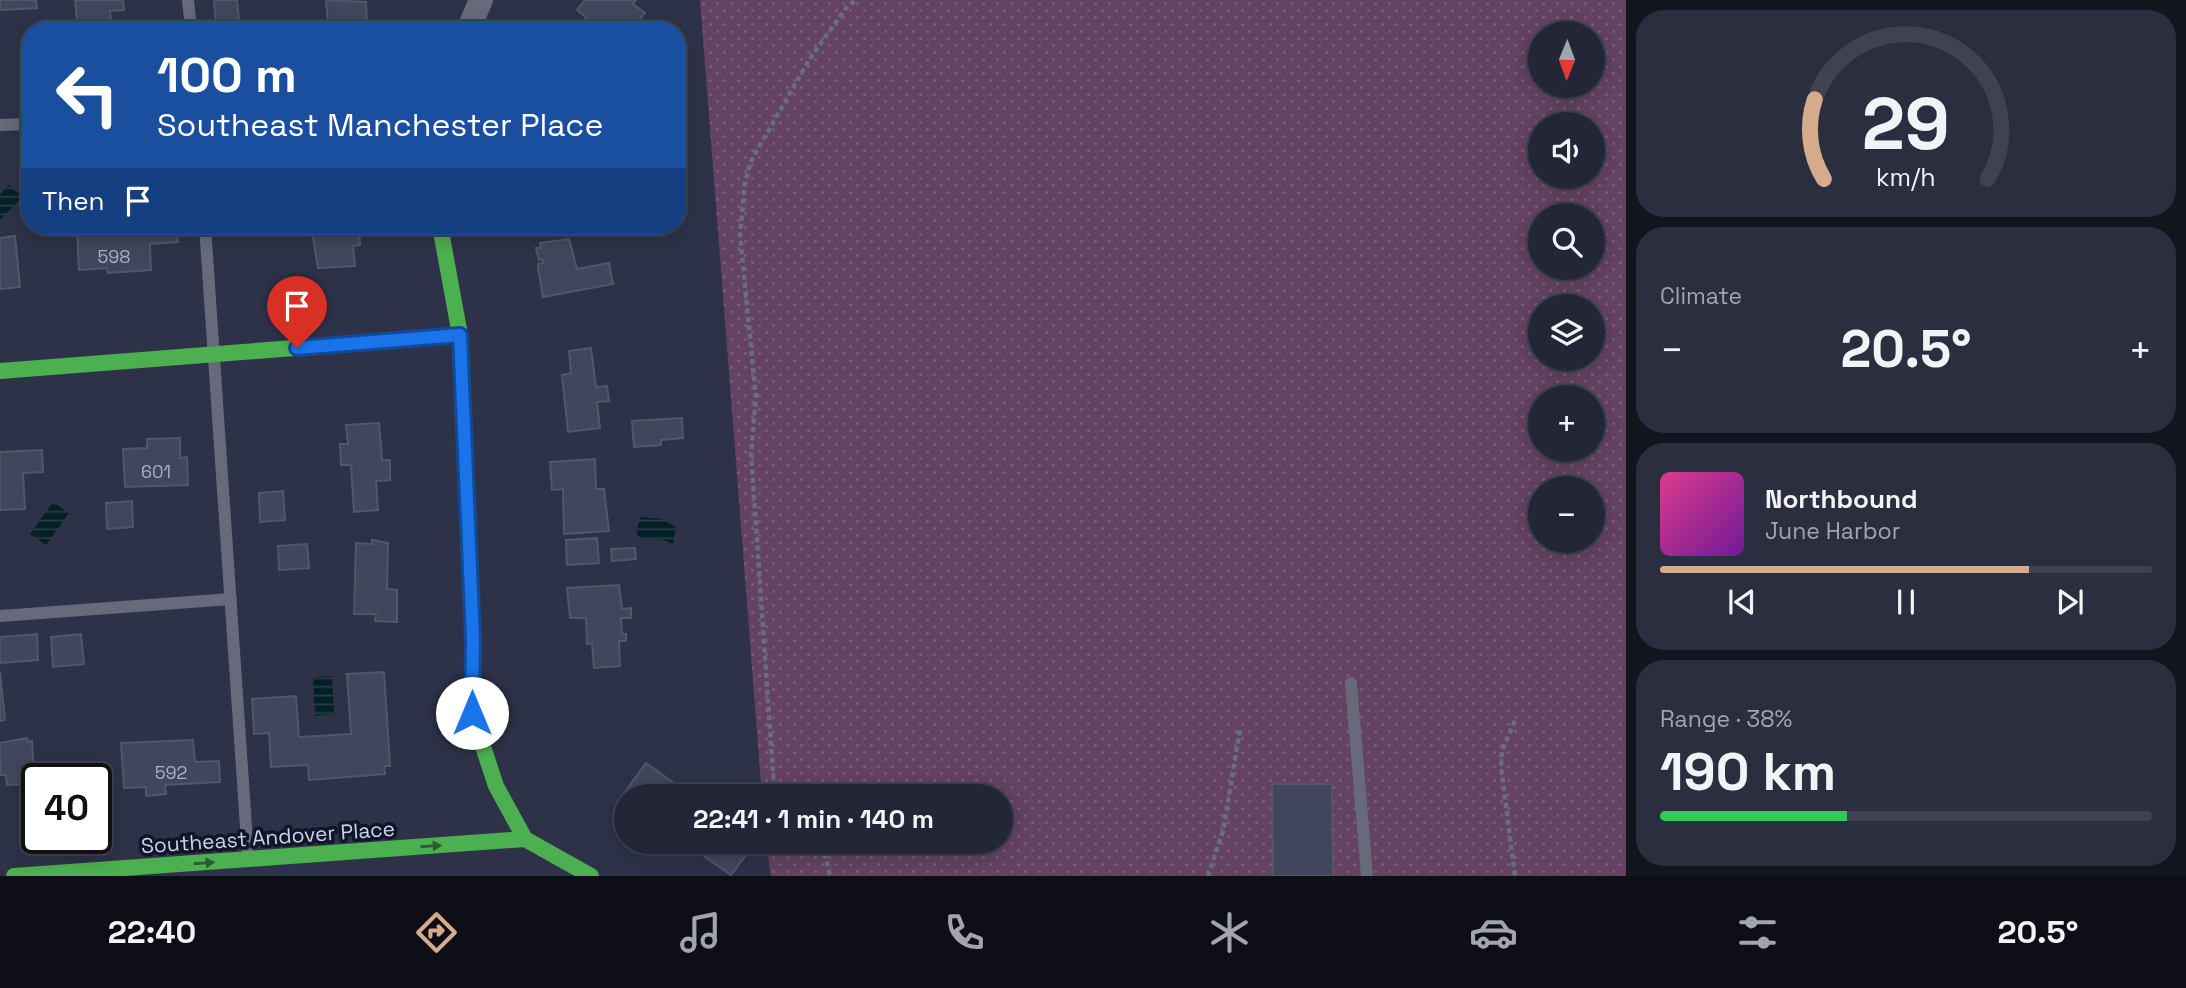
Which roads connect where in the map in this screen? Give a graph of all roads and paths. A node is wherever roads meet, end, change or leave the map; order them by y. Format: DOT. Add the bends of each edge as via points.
graph roads {
  1 [pos="188,0"];
  2 [pos="481,0"];
  3 [pos="856,0"];
  4 [pos="190,21"];
  5 [pos="472,21"];
  6 [pos="21,124"];
  7 [pos="0,125"];
  8 [pos="206,235"];
  9 [pos="442,235"];
  10 [pos="460,335"];
  11 [pos="215,355"];
  12 [pos="0,370"];
  13 [pos="231,599"];
  14 [pos="0,616"];
  15 [pos="1351,683"];
  16 [pos="1514,721"];
  17 [pos="1240,730"];
  18 [pos="774,784"];
  19 [pos="525,839"];
  20 [pos="822,854"];
  21 [pos="248,860"];
  22 [pos="14,876"];
  23 [pos="592,876"];
  24 [pos="830,876"];
  25 [pos="1208,876"];
  26 [pos="1367,876"];
  27 [pos="1515,876"];
  1 -- 4 [label="lane"];
  2 -- 5 [label="street"];
  3 -- 18 [label="path" via="809,60 751,161 745,183 740,235 756,397 751,453"];
  6 -- 7 [label="lane"];
  8 -- 11 [label="lane"];
  9 -- 10 [label="street"];
  10 -- 11 [label="street"];
  10 -- 19 [label="street" via="472,713 496,786"];
  11 -- 12 [label="street"];
  11 -- 13 [label="lane"];
  13 -- 14 [label="lane"];
  13 -- 21 [label="lane"];
  15 -- 26 [label="lane"];
  16 -- 27 [label="path" via="1502,750 1501,767"];
  17 -- 25 [label="path" via="1223,831"];
  21 -- 19 [label="street, Southeast Andover Place, one-way"];
  19 -- 23 [label="street"];
  20 -- 24 [label="path"];
  22 -- 21 [label="street, Southeast Andover Place, one-way"];
}
